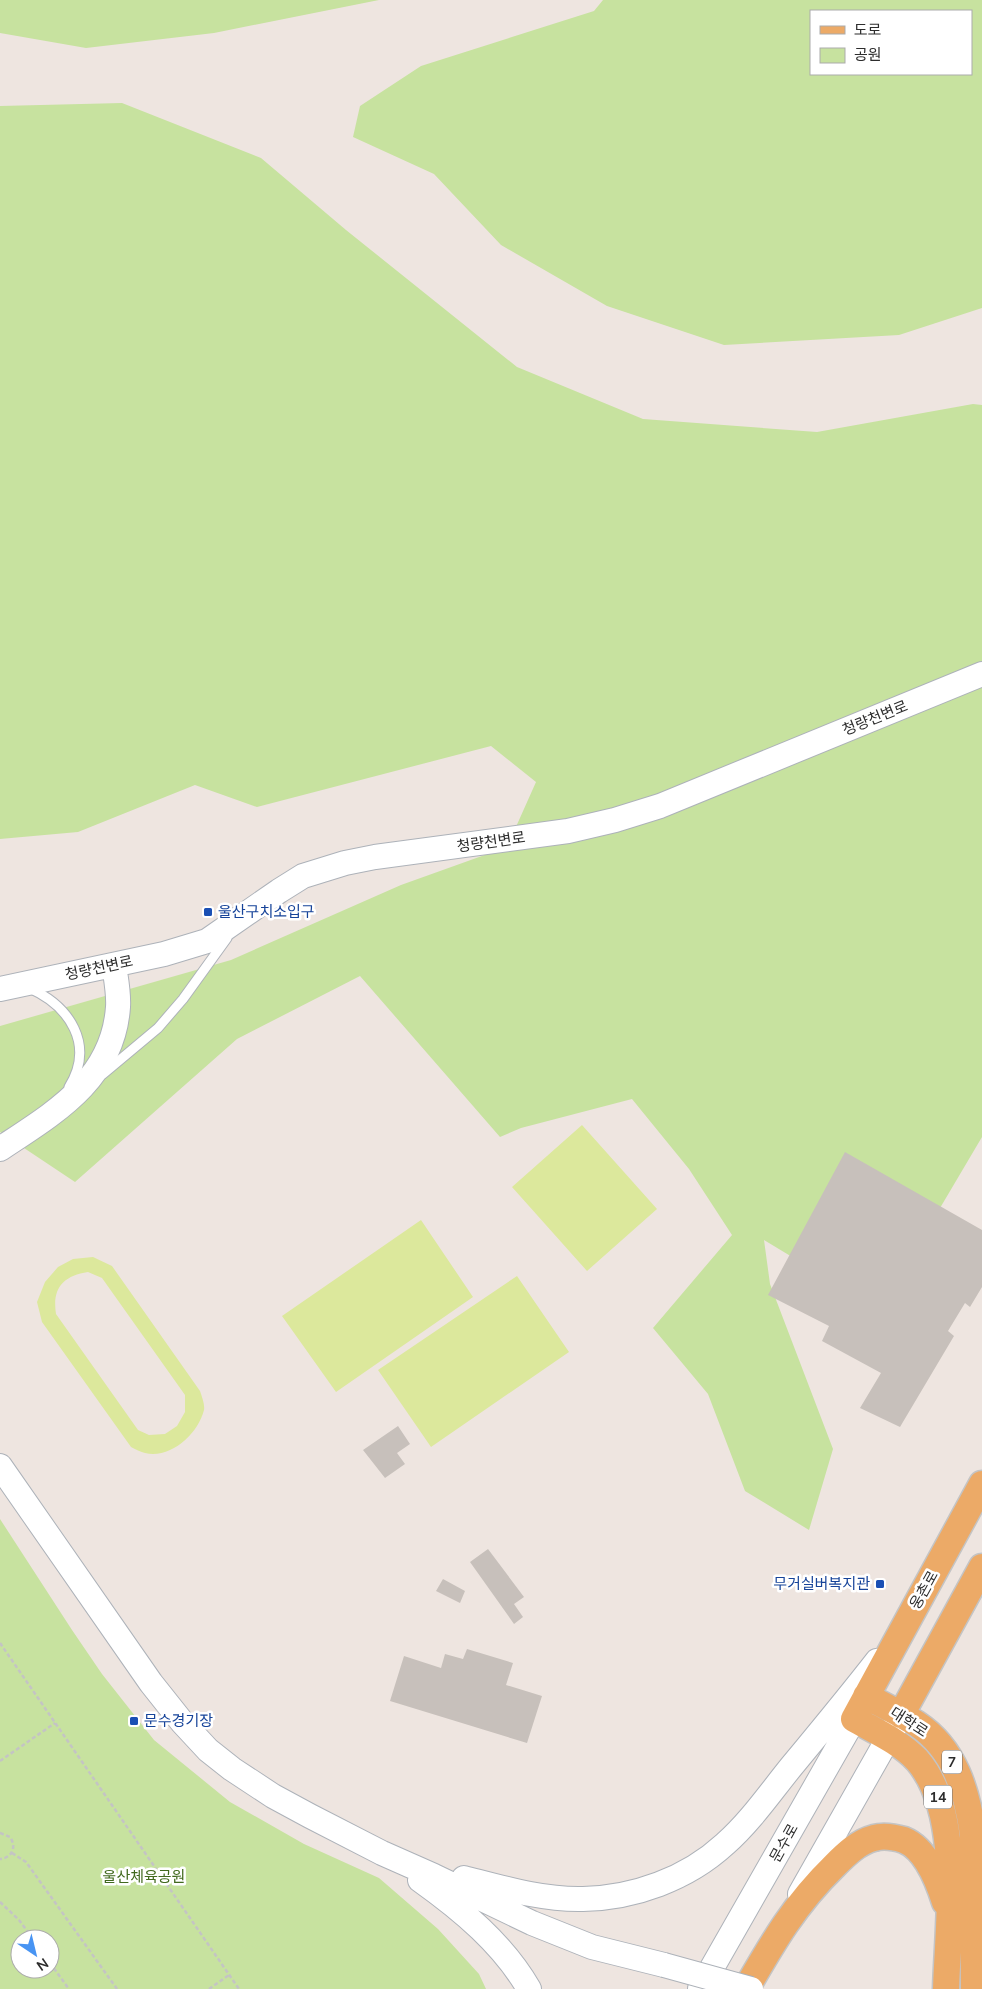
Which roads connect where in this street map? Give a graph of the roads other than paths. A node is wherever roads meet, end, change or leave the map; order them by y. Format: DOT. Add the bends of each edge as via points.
graph roads {
  1 [pos="982,674"];
  2 [pos="242,918"];
  3 [pos="114,965"];
  4 [pos="11,987"];
  5 [pos="81,1090"];
  6 [pos="36,1125"];
  7 [pos="0,1149"];
  8 [pos="0,1466"];
  9 [pos="982,1484"];
  10 [pos="982,1567"];
  11 [pos="856,1704"];
  12 [pos="901,1715"];
  13 [pos="888,1738"];
  14 [pos="982,1825"];
  15 [pos="382,1853"];
  16 [pos="974,1868"];
  17 [pos="948,1914"];
  18 [pos="781,1928"];
  19 [pos="660,1972"];
  20 [pos="529,1989"];
  21 [pos="700,1989"];
  22 [pos="746,1989"];
  23 [pos="751,1989"];
  24 [pos="946,1989"];
  25 [pos="974,1989"];
  1 -- 2 [label="main road, 청량천변로" via="660,806 568,831 345,863 303,876"];
  2 -- 3 [label="main road, 청량천변로" via="208,942"];
  2 -- 5 [label="lane" via="158,1028"];
  3 -- 4 [label="main road, 청량천변로"];
  3 -- 5 [label="main road" via="118,1005 116,1026 99,1068"];
  4 -- 6 [label="lane" via="43,994 56,1004 69,1017 79,1047 72,1083"];
  5 -- 6 [label="main road"];
  6 -- 7 [label="main road"];
  8 -- 15 [label="main road" via="151,1683 208,1750 272,1796"];
  9 -- 11 [label="main road, 웅촌로" via="908,1619"];
  10 -- 12 [label="main road"];
  11 -- 12 [label="main road, 대학로 / 7"];
  11 -- 13 [label="main road, 대학로 / 14"];
  11 -- 15 [label="main road" via="725,1844 690,1870 649,1888 602,1898 554,1897 463,1878"];
  11 -- 21 [label="main road, 문수로"];
  12 -- 13 [label="main road"];
  12 -- 16 [label="main road, 대학로 / 7" via="939,1743 962,1781 971,1818"];
  13 -- 17 [label="main road, 대학로 / 14" via="916,1759 928,1774 942,1807 949,1860"];
  13 -- 18 [label="main road"];
  14 -- 16 [label="main road"];
  15 -- 19 [label="main road" via="525,1934 592,1961"];
  15 -- 20 [label="main road" via="494,1941"];
  16 -- 25 [label="main road, 대학로"];
  17 -- 18 [label="main road" via="933,1871 922,1854 909,1842 893,1836 874,1838 850,1850 810,1891"];
  17 -- 24 [label="main road, 대학로 / 14"];
  18 -- 22 [label="main road"];
  19 -- 21 [label="main road"];
  19 -- 23 [label="main road, bridge"];
}
